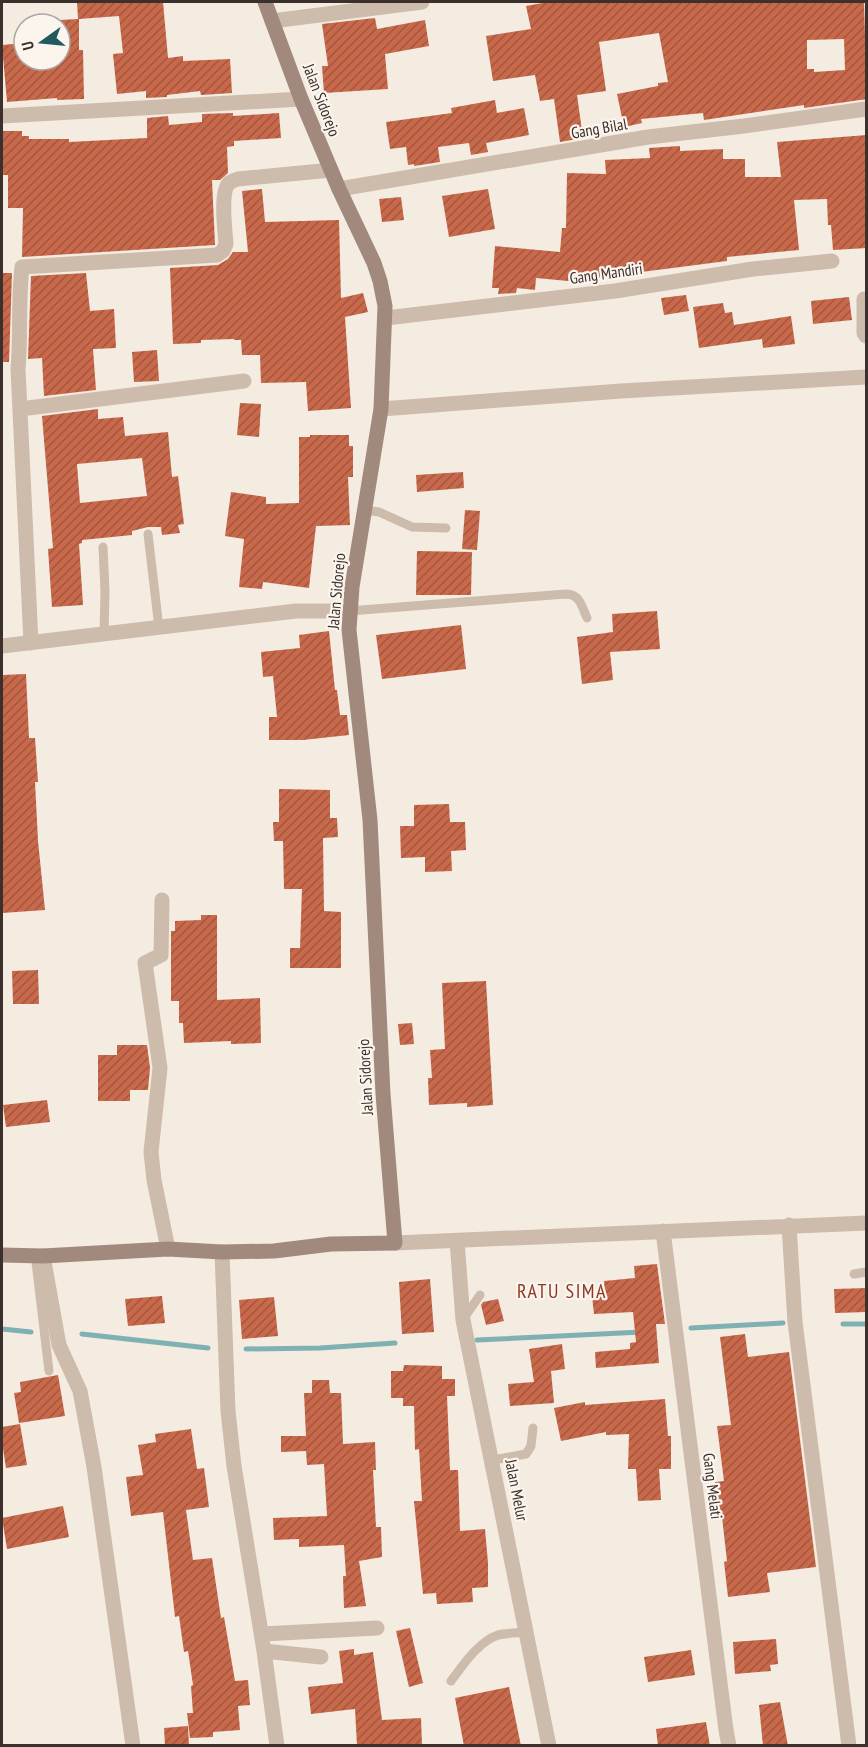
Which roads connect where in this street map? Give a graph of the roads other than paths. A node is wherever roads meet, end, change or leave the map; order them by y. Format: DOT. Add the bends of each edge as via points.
graph roads {
  1 [pos="265,2"];
  2 [pos="422,2"];
  3 [pos="272,21"];
  4 [pos="301,99"];
  5 [pos="867,109"];
  6 [pos="2,116"];
  7 [pos="331,170"];
  8 [pos="339,189"];
  9 [pos="832,261"];
  10 [pos="864,299"];
  11 [pos="386,318"];
  12 [pos="867,336"];
  13 [pos="867,377"];
  14 [pos="244,381"];
  15 [pos="20,409"];
  16 [pos="381,409"];
  17 [pos="364,510"];
  18 [pos="446,528"];
  19 [pos="148,534"];
  20 [pos="103,547"];
  21 [pos="350,611"];
  22 [pos="587,618"];
  23 [pos="159,628"];
  24 [pos="104,634"];
  25 [pos="32,642"];
  26 [pos="2,646"];
  27 [pos="162,900"];
  28 [pos="867,1223"];
  29 [pos="789,1225"];
  30 [pos="663,1231"];
  31 [pos="457,1241"];
  32 [pos="395,1243"];
  33 [pos="168,1249"];
  34 [pos="222,1252"];
  35 [pos="2,1255"];
  36 [pos="39,1255"];
  37 [pos="867,1272"];
  38 [pos="854,1274"];
  39 [pos="480,1295"];
  40 [pos="463,1320"];
  41 [pos="49,1371"];
  42 [pos="533,1428"];
  43 [pos="493,1460"];
  44 [pos="377,1628"];
  45 [pos="527,1632"];
  46 [pos="262,1634"];
  47 [pos="264,1651"];
  48 [pos="321,1657"];
  49 [pos="451,1681"];
  50 [pos="133,1746"];
  51 [pos="277,1746"];
  52 [pos="549,1746"];
  53 [pos="729,1746"];
  54 [pos="849,1746"];
  1 -- 3 [label="street, Jalan Sidorejo"];
  2 -- 3 [label="street"];
  3 -- 4 [label="street, Jalan Sidorejo"];
  4 -- 6 [label="street"];
  4 -- 7 [label="street, Jalan Sidorejo"];
  5 -- 8 [label="street, Gang Bilal" via="648,137"];
  7 -- 8 [label="street, Jalan Sidorejo"];
  7 -- 15 [label="street" via="231,181 224,196 226,244 217,255 22,267"];
  8 -- 11 [label="street, Jalan Sidorejo" via="374,263"];
  9 -- 11 [label="street, Gang Mandiri"];
  10 -- 12 [label="street"];
  11 -- 16 [label="street, Jalan Sidorejo"];
  13 -- 16 [label="street"];
  14 -- 15 [label="street"];
  15 -- 25 [label="street"];
  16 -- 17 [label="street, Jalan Sidorejo"];
  17 -- 18 [label="lane" via="380,512 411,527"];
  17 -- 21 [label="street, Jalan Sidorejo"];
  19 -- 23 [label="lane"];
  20 -- 24 [label="lane"];
  21 -- 22 [label="lane" via="573,594"];
  21 -- 23 [label="street" via="296,611"];
  21 -- 32 [label="street, Jalan Sidorejo" via="370,820 383,1094"];
  23 -- 24 [label="street"];
  24 -- 25 [label="street"];
  25 -- 26 [label="street"];
  27 -- 33 [label="street" via="161,955 145,963 160,1068 152,1152 154,1180"];
  28 -- 29 [label="street"];
  29 -- 30 [label="street"];
  29 -- 54 [label="street" via="795,1322"];
  30 -- 31 [label="street"];
  30 -- 53 [label="street, Gang Melati"];
  31 -- 32 [label="street"];
  31 -- 40 [label="street, Jalan Melur"];
  32 -- 34 [label="street"];
  33 -- 34 [label="street"];
  33 -- 36 [label="street"];
  34 -- 46 [label="street" via="228,1411"];
  35 -- 36 [label="street"];
  36 -- 41 [label="lane"];
  36 -- 50 [label="street" via="59,1345 80,1391"];
  37 -- 38 [label="lane"];
  39 -- 40 [label="lane"];
  40 -- 43 [label="street, Jalan Melur"];
  42 -- 43 [label="lane" via="526,1454"];
  43 -- 45 [label="street, Jalan Melur"];
  44 -- 46 [label="street"];
  45 -- 49 [label="lane" via="497,1636 479,1647"];
  45 -- 52 [label="street, Jalan Melur"];
  46 -- 47 [label="street"];
  47 -- 48 [label="street"];
  47 -- 51 [label="street"];
}
